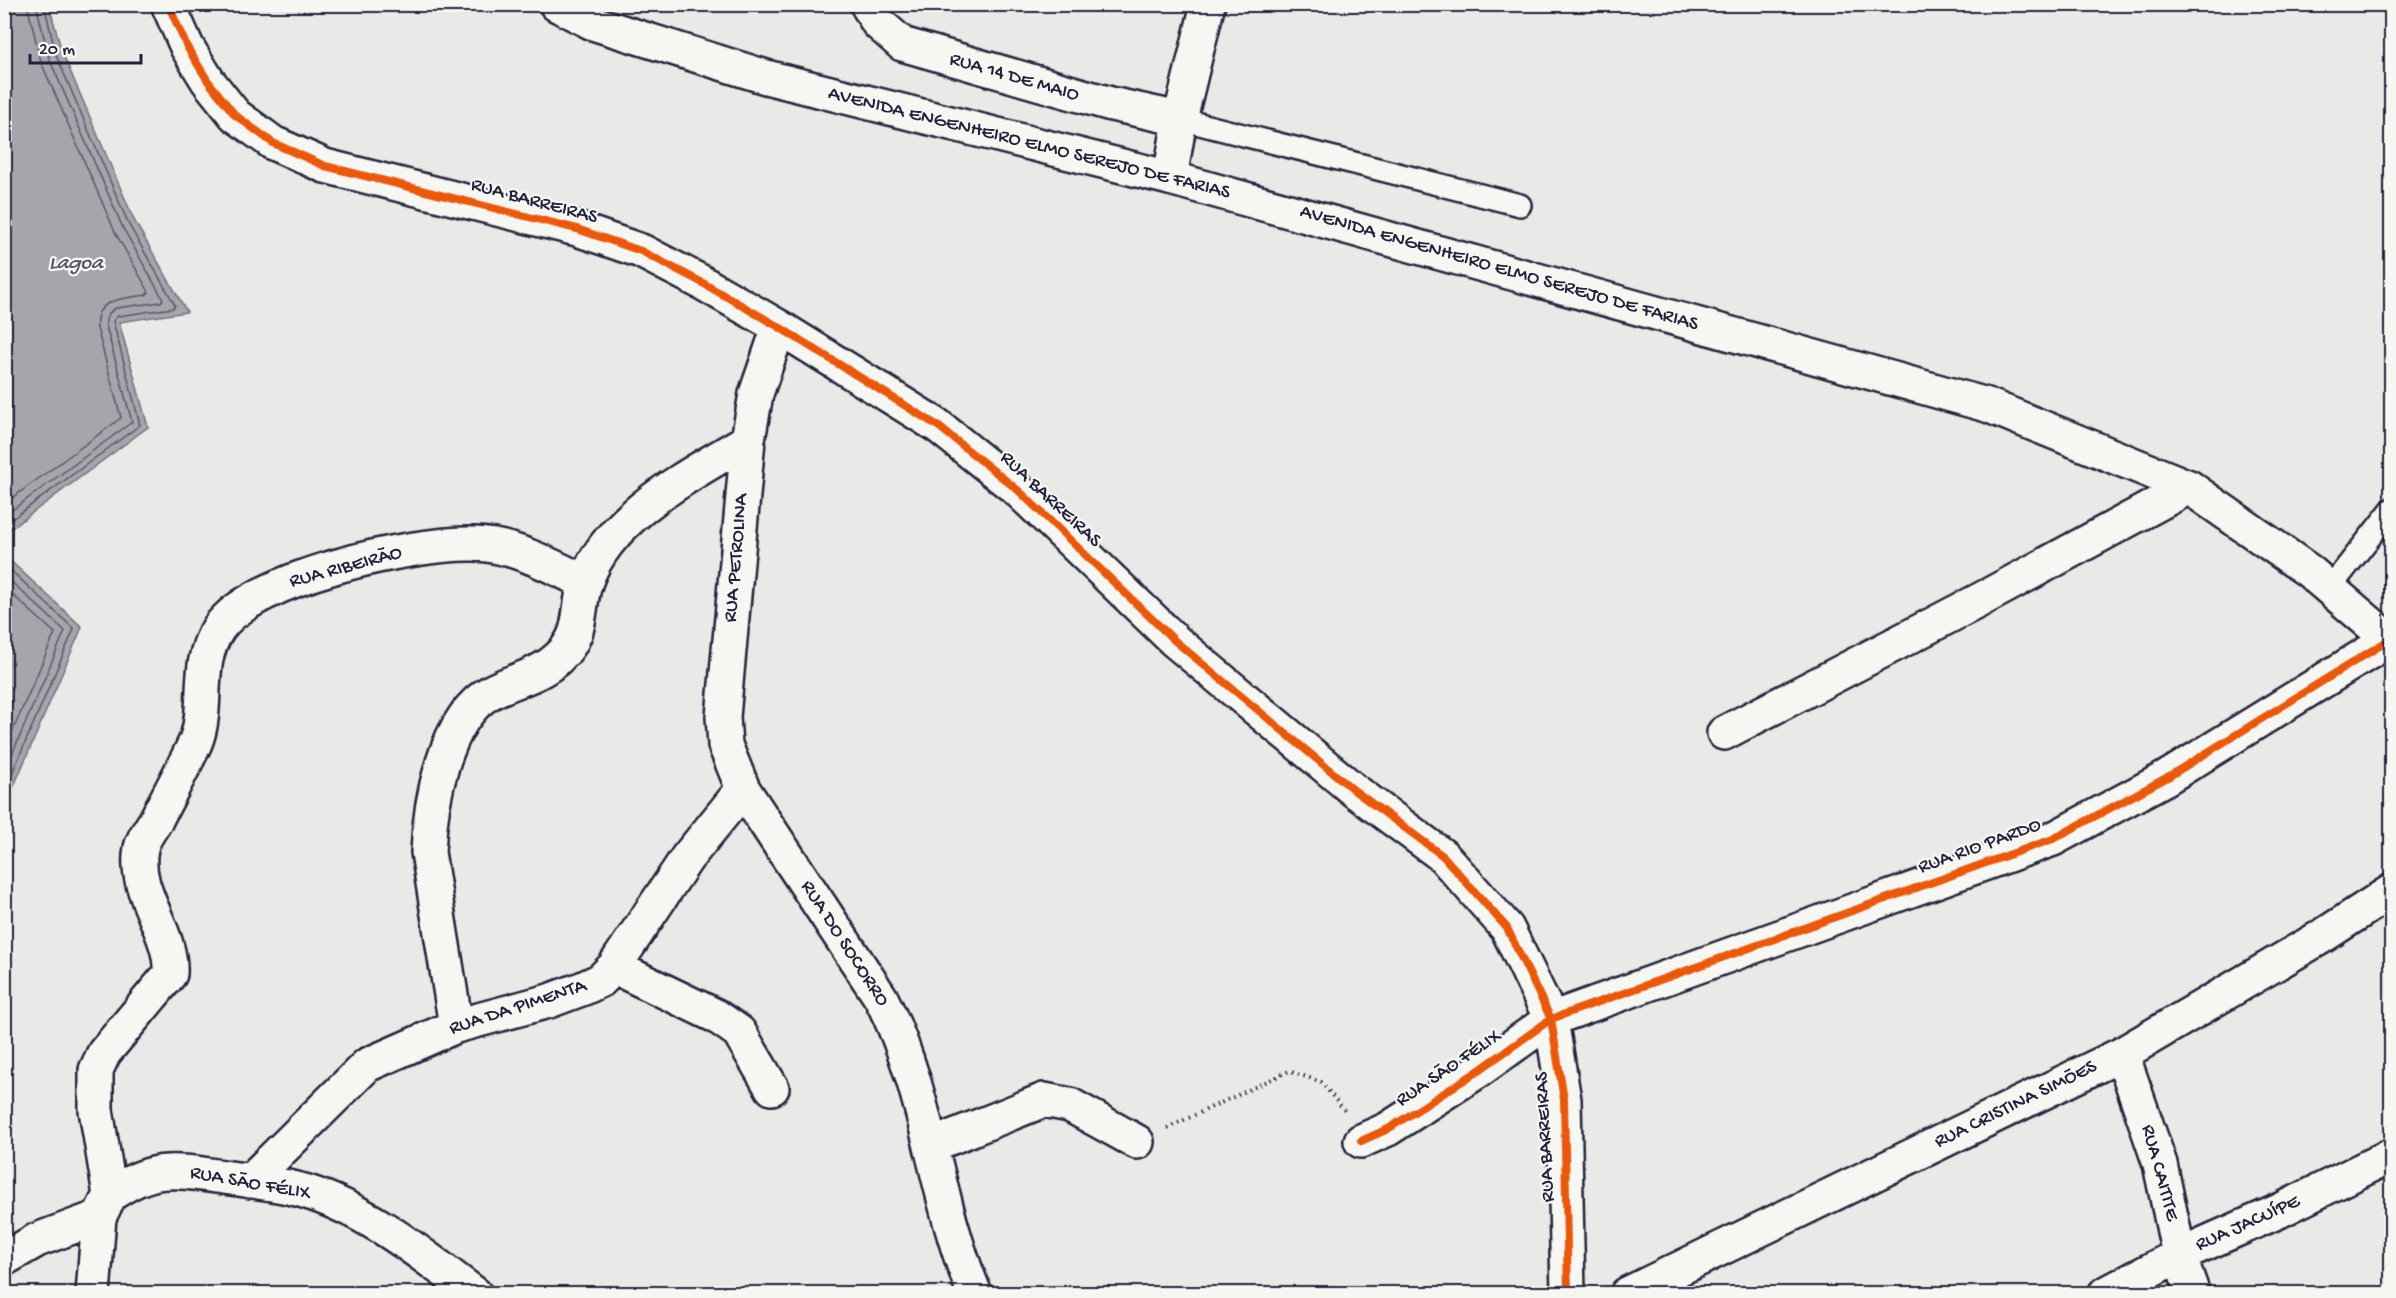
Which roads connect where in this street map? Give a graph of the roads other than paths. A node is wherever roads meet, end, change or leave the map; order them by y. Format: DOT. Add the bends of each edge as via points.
graph roads {
  1 [pos="168,4"];
  2 [pos="556,4"];
  3 [pos="867,4"];
  4 [pos="1208,4"];
  5 [pos="1180,118"];
  6 [pos="1170,178"];
  7 [pos="1520,205"];
  8 [pos="779,327"];
  9 [pos="748,440"];
  10 [pos="2189,487"];
  11 [pos="2391,509"];
  12 [pos="585,582"];
  13 [pos="2330,588"];
  14 [pos="2390,641"];
  15 [pos="1725,733"];
  16 [pos="743,789"];
  17 [pos="2391,891"];
  18 [pos="614,967"];
  19 [pos="1551,1019"];
  20 [pos="456,1026"];
  21 [pos="2122,1054"];
  22 [pos="771,1088"];
  23 [pos="1362,1141"];
  24 [pos="1137,1142"];
  25 [pos="932,1145"];
  26 [pos="2391,1155"];
  27 [pos="249,1181"];
  28 [pos="105,1206"];
  29 [pos="2179,1255"];
  30 [pos="4,1258"];
  31 [pos="93,1293"];
  32 [pos="474,1293"];
  33 [pos="975,1293"];
  34 [pos="1568,1293"];
  35 [pos="1627,1293"];
  36 [pos="2105,1293"];
  37 [pos="2193,1293"];
  1 -- 8 [label="street, RUA BARREIRAS" via="207,81 235,115 273,143 325,166 577,229 641,251"];
  2 -- 6 [label="street, AVENIDA ENGENHEIRO ELMO SEREJO DE FARIAS" via="593,23 766,77"];
  3 -- 5 [label="street, RUA 14 DE MAIO" via="878,24 902,44 1111,104"];
  4 -- 5 [label="street"];
  5 -- 6 [label="street"];
  5 -- 7 [label="lane"];
  6 -- 10 [label="street, AVENIDA ENGENHEIRO ELMO SEREJO DE FARIAS" via="1987,405"];
  8 -- 9 [label="street, RUA PETROLINA" via="756,394"];
  8 -- 19 [label="street, RUA BARREIRAS" via="938,426 981,459 1175,641 1355,791 1443,856 1507,928"];
  9 -- 12 [label="street" via="662,493 633,517 603,550"];
  9 -- 16 [label="street, RUA PETROLINA" via="723,717 725,745"];
  10 -- 13 [label="street, AVENIDA ENGENHEIRO ELMO SEREJO DE FARIAS"];
  10 -- 15 [label="street"];
  11 -- 13 [label="lane"];
  12 -- 20 [label="street" via="574,638 559,657 534,674 490,693 472,708 455,733 443,765 428,852"];
  12 -- 28 [label="street, RUA RIBEIRÃO" via="538,560 489,546 462,544 400,551 301,576 248,602 219,628 202,678 198,734 141,847 144,884 168,949 170,974 104,1053 96,1070"];
  13 -- 14 [label="street, AVENIDA ENGENHEIRO ELMO SEREJO DE FARIAS"];
  14 -- 19 [label="street, RUA RIO PARDO" via="2166,778 2053,839"];
  16 -- 18 [label="street, RUA DA PIMENTA" via="687,858"];
  16 -- 25 [label="street, RUA DO SOCORRO" via="881,998 905,1051"];
  17 -- 21 [label="street, RUA CRISTINA SIMÕES" via="2321,937"];
  18 -- 20 [label="street, RUA DA PIMENTA" via="602,980 584,988"];
  18 -- 22 [label="street" via="716,1016 740,1032"];
  19 -- 23 [label="street, RUA SÃO FÉLIX" via="1388,1129"];
  19 -- 34 [label="street, RUA BARREIRAS" via="1564,1100"];
  20 -- 27 [label="street, RUA DA PIMENTA" via="367,1065"];
  21 -- 29 [label="street, RUA CAITITE" via="2160,1164"];
  21 -- 35 [label="street, RUA CRISTINA SIMÕES"];
  24 -- 25 [label="street" via="1070,1105 1044,1100"];
  25 -- 33 [label="street, RUA DO SOCORRO" via="959,1256"];
  26 -- 29 [label="street, RUA JACUÍPE"];
  27 -- 28 [label="street, RUA SÃO FÉLIX" via="166,1171 147,1174 126,1184"];
  27 -- 32 [label="street, RUA SÃO FÉLIX" via="303,1190 350,1209 408,1244"];
  28 -- 30 [label="street, RUA SÃO FÉLIX"];
  28 -- 31 [label="street, RUA RIBEIRÃO"];
  29 -- 36 [label="street, RUA JACUÍPE"];
  29 -- 37 [label="street, RUA CAITITE"];
}
